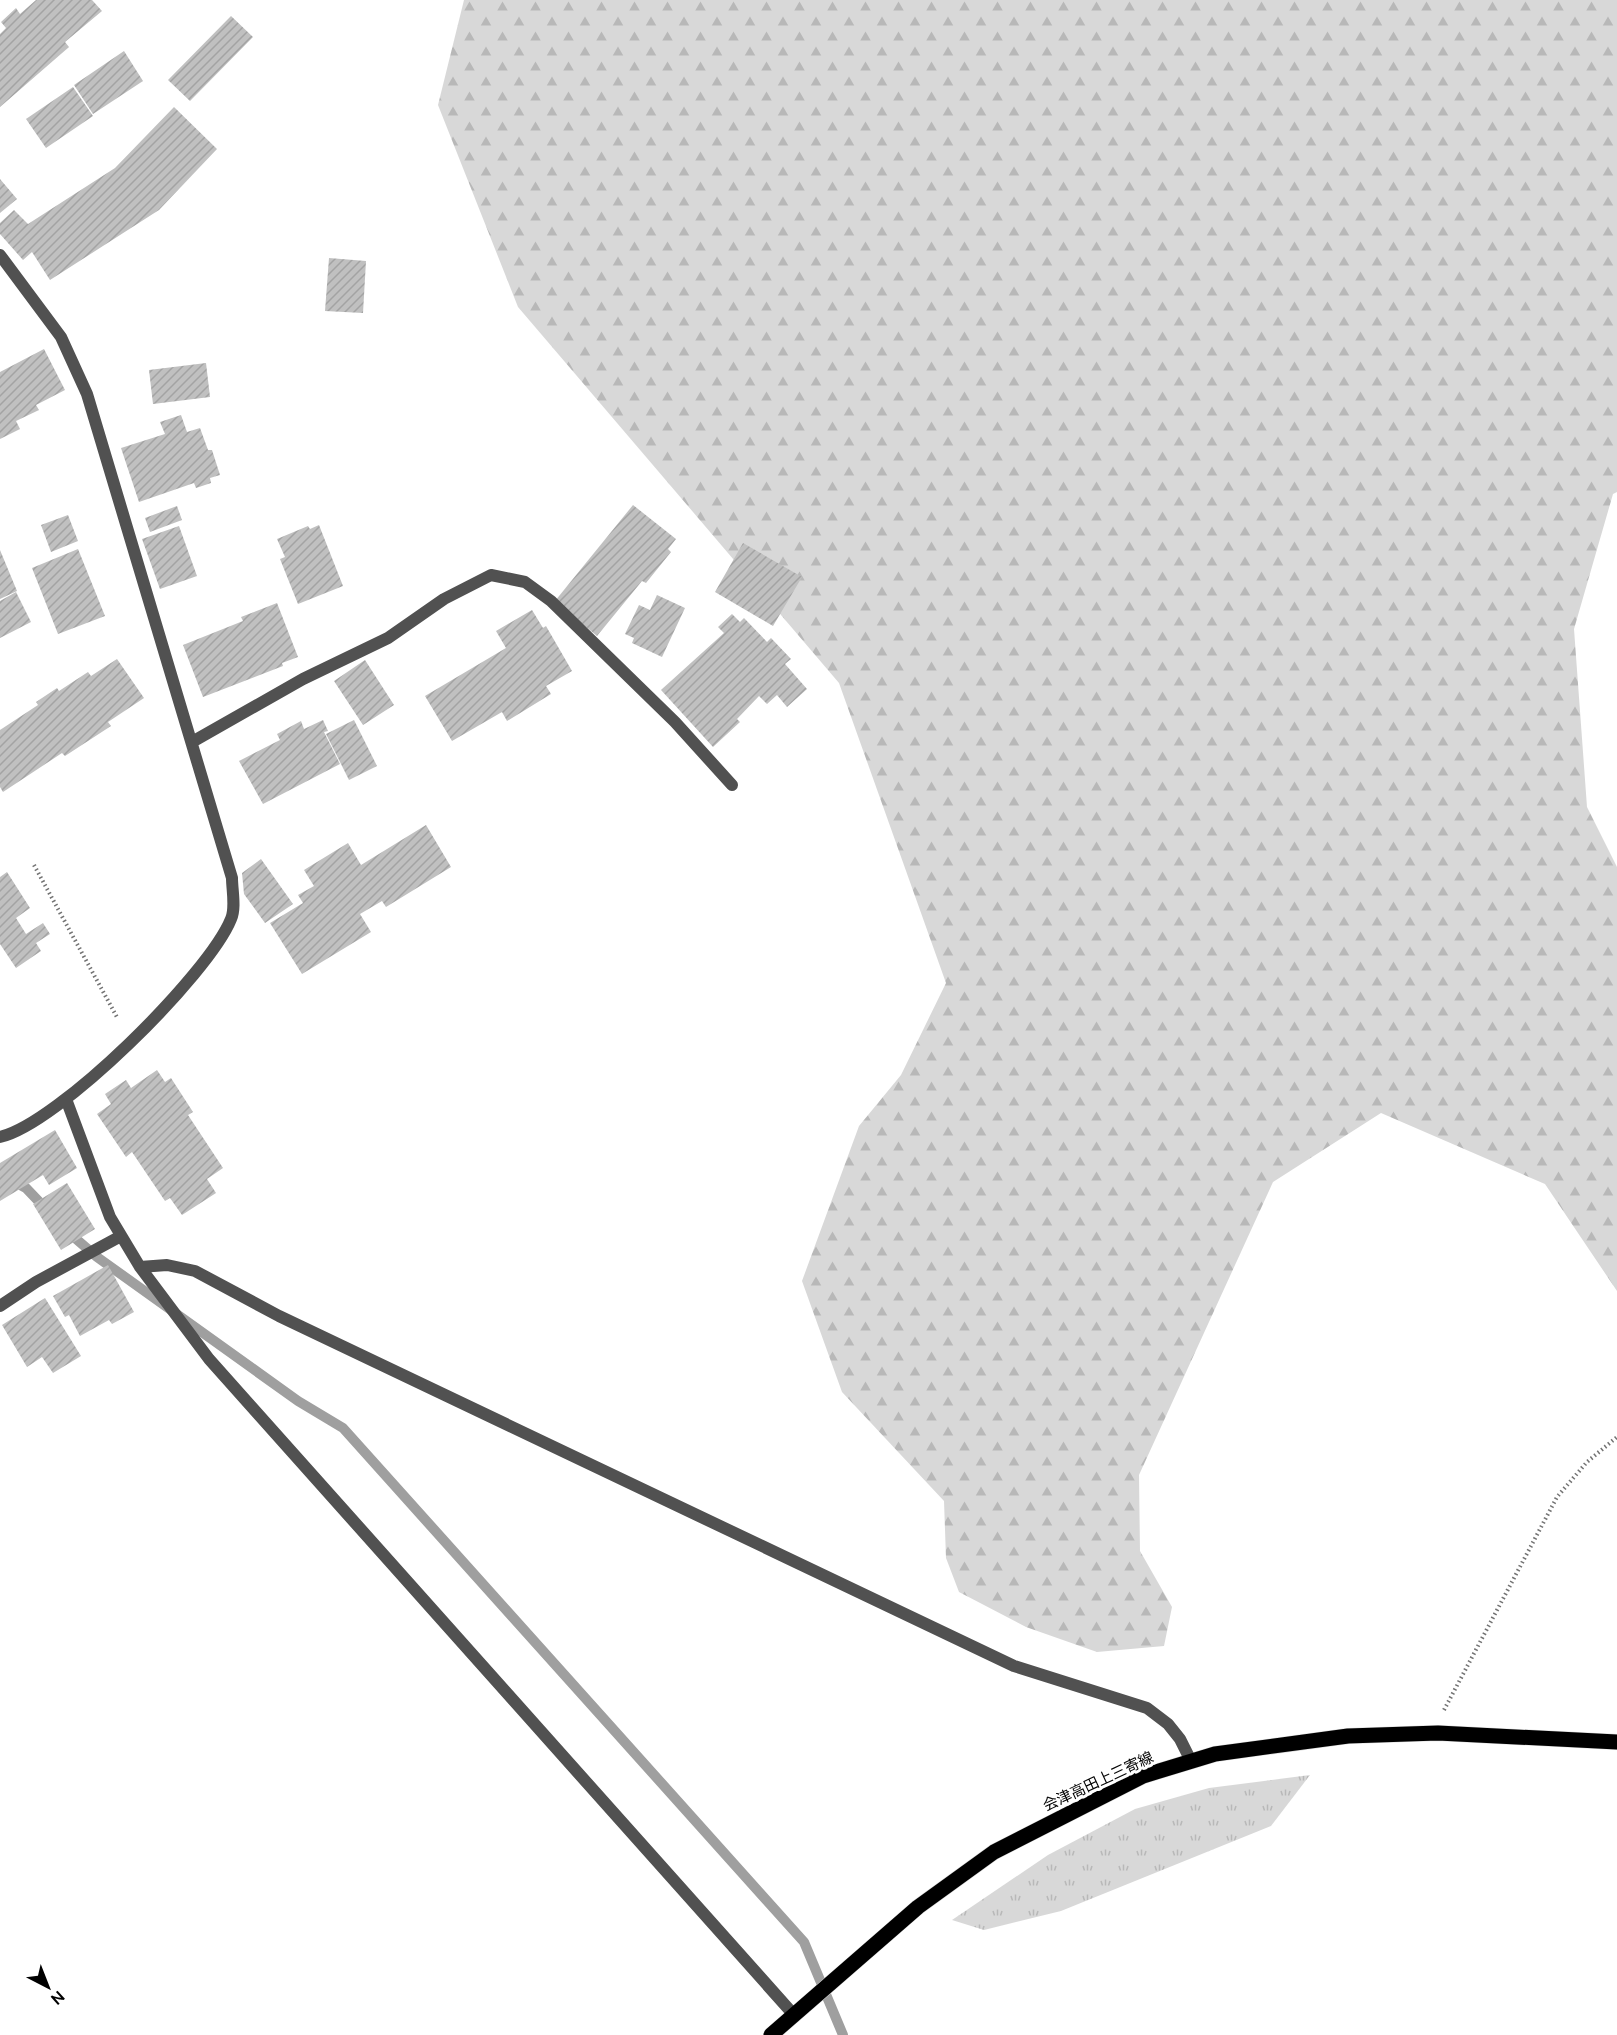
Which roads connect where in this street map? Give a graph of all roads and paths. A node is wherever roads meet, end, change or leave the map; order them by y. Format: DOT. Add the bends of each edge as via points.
graph roads {
  1 [pos="0,255"];
  2 [pos="192,742"];
  3 [pos="732,785"];
  4 [pos="34,865"];
  5 [pos="130,1041"];
  6 [pos="66,1099"];
  7 [pos="0,1137"];
  8 [pos="121,1236"];
  9 [pos="140,1267"];
  10 [pos="0,1306"];
  11 [pos="1617,1437"];
  12 [pos="1438,1732"];
  13 [pos="1617,1742"];
  14 [pos="1191,1761"];
  15 [pos="794,2014"];
  16 [pos="771,2035"];
  1 -- 2 [label="street" via="61,337 87,394"];
  2 -- 3 [label="street" via="303,679 388,638 444,599 491,575 499,575 525,582 550,602 675,722"];
  2 -- 5 [label="street" via="232,878 232,917 196,974"];
  4 -- 5 [label="path"];
  5 -- 6 [label="street"];
  6 -- 7 [label="street" via="11,1135"];
  6 -- 8 [label="street" via="110,1217"];
  8 -- 9 [label="street"];
  8 -- 10 [label="street"];
  9 -- 14 [label="street" via="167,1265 195,1271 279,1316 1014,1666 1147,1708 1180,1738"];
  9 -- 15 [label="street" via="209,1359"];
  11 -- 12 [label="path" via="1587,1462 1557,1497 1447,1701"];
  12 -- 13 [label="main road, 会津高田上三寄線"];
  12 -- 14 [label="main road, 会津高田上三寄線" via="1307,1740"];
  14 -- 15 [label="main road, 会津高田上三寄線" via="1143,1776 994,1852 918,1907"];
  15 -- 16 [label="main road, 会津高田上三寄線"];
}
